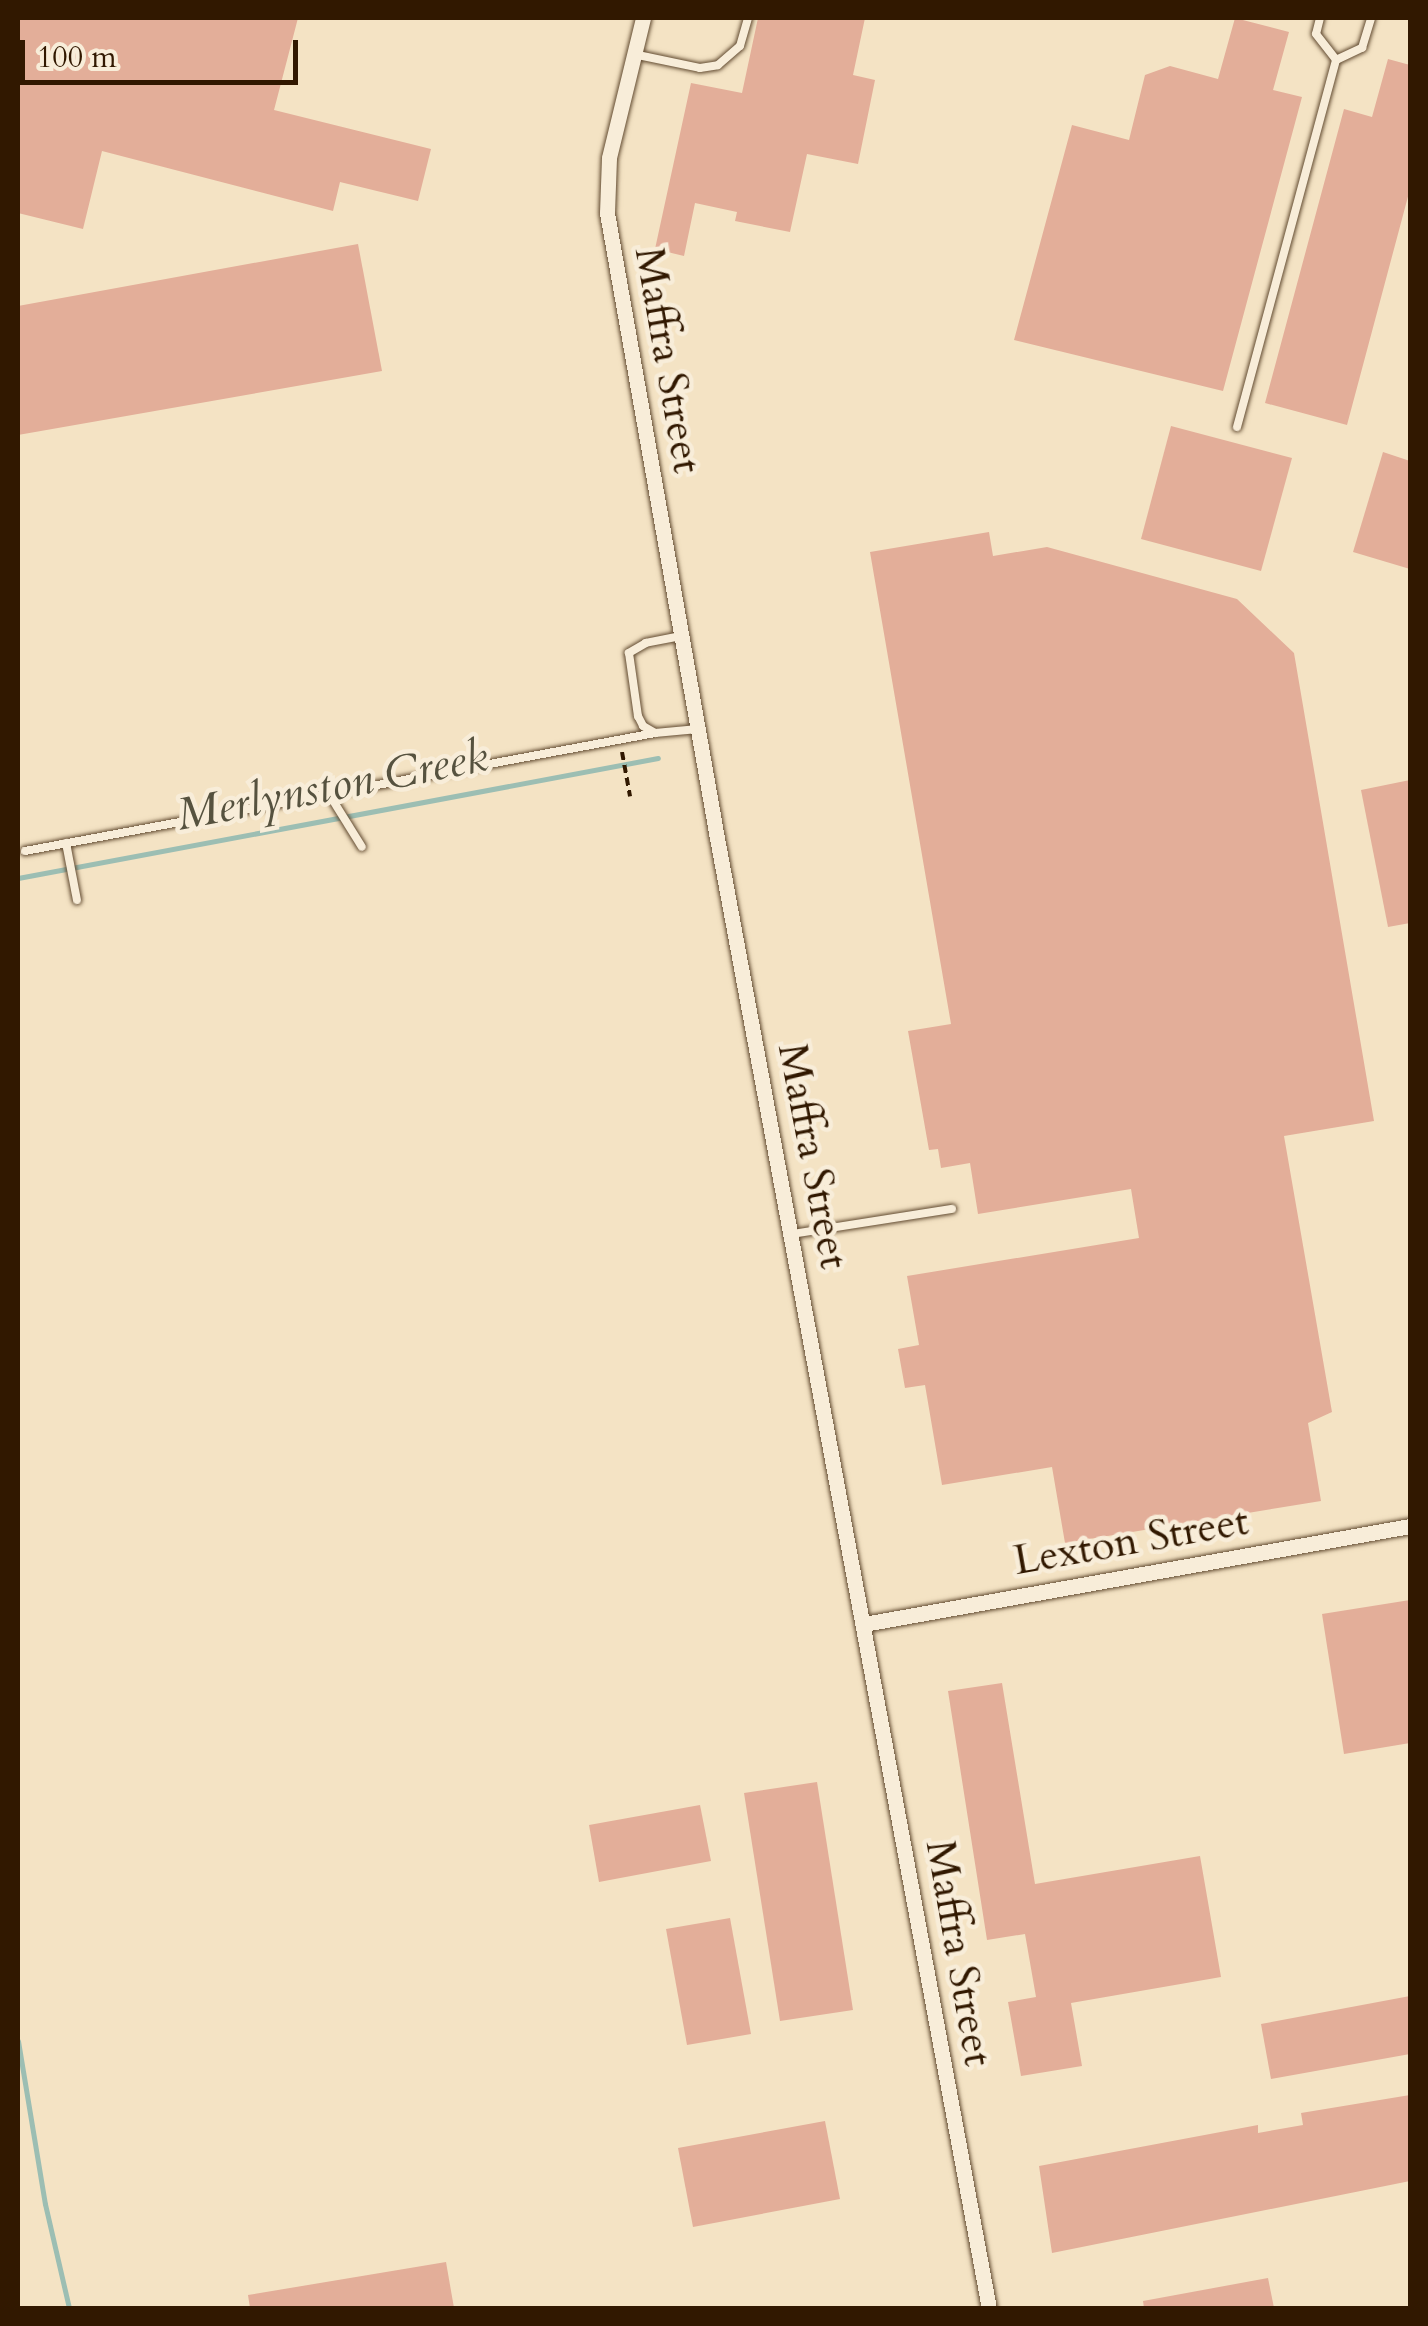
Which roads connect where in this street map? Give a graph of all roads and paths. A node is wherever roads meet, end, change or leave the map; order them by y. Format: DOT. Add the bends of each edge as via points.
graph roads {
  1 [pos="643,18"];
  2 [pos="748,18"];
  3 [pos="1320,18"];
  4 [pos="1370,18"];
  5 [pos="634,54"];
  6 [pos="1336,60"];
  7 [pos="1237,427"];
  8 [pos="682,636"];
  9 [pos="698,729"];
  10 [pos="655,732"];
  11 [pos="622,752"];
  12 [pos="329,794"];
  13 [pos="630,796"];
  14 [pos="66,843"];
  15 [pos="362,847"];
  16 [pos="25,851"];
  17 [pos="77,900"];
  18 [pos="952,1209"];
  19 [pos="792,1234"];
  20 [pos="1410,1526"];
  21 [pos="864,1624"];
  22 [pos="989,2308"];
  1 -- 5 [label="street, Maffra Street"];
  2 -- 5 [label="lane" via="740,46 710,68"];
  3 -- 6 [label="lane" via="1316,34"];
  4 -- 6 [label="lane" via="1362,48"];
  5 -- 8 [label="street, Maffra Street" via="605,197"];
  6 -- 7 [label="lane"];
  8 -- 9 [label="street, Maffra Street"];
  8 -- 10 [label="lane" via="630,653 638,716"];
  9 -- 10 [label="lane"];
  9 -- 19 [label="street, Maffra Street"];
  10 -- 12 [label="lane"];
  11 -- 13 [label="path"];
  12 -- 14 [label="lane"];
  12 -- 15 [label="lane"];
  14 -- 16 [label="lane"];
  14 -- 17 [label="lane"];
  18 -- 19 [label="lane"];
  19 -- 21 [label="street, Maffra Street"];
  20 -- 21 [label="street, Lexton Street"];
  21 -- 22 [label="street, Maffra Street"];
}
